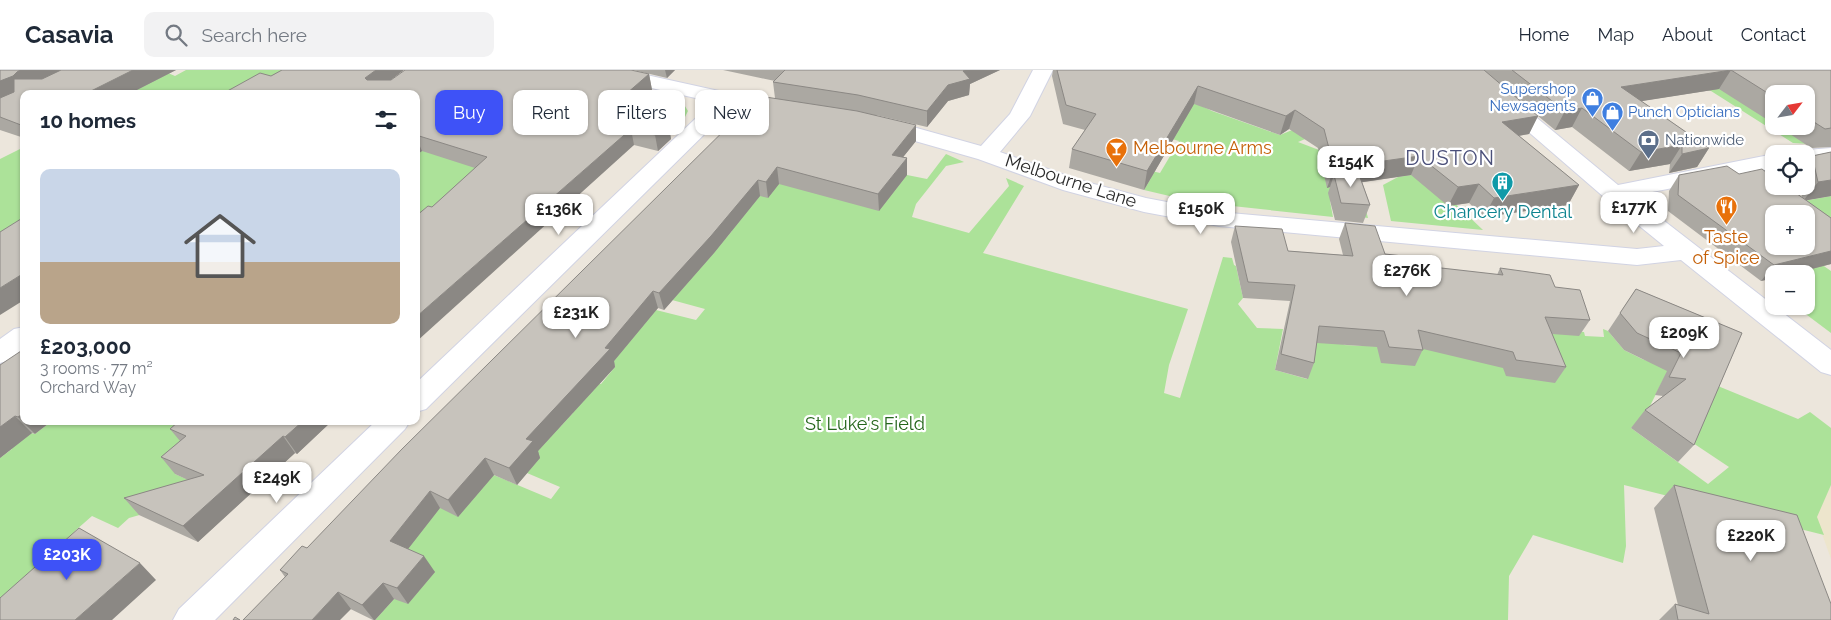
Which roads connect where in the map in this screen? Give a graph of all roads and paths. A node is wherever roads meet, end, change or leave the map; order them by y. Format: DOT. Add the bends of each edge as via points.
graph roads {
  1 [pos="597,70"];
  2 [pos="1043,70"];
  3 [pos="1466,70"];
  4 [pos="695,92"];
  5 [pos="769,105"];
  6 [pos="812,112"];
  7 [pos="858,119"];
  8 [pos="695,131"];
  9 [pos="986,154"];
  10 [pos="1831,155"];
  11 [pos="1815,156"];
  12 [pos="1765,163"];
  13 [pos="1613,193"];
  14 [pos="1687,251"];
  15 [pos="20,339"];
  16 [pos="0,353"];
  17 [pos="1831,365"];
  18 [pos="420,397"];
  19 [pos="391,425"];
  20 [pos="191,620"];
  1 -- 4 [label="street"];
  2 -- 9 [label="street" via="1019,116"];
  3 -- 13 [label="street"];
  5 -- 6 [label="street"];
  7 -- 9 [label="street, Melbourne Lane"];
  8 -- 18 [label="street"];
  9 -- 14 [label="street, Melbourne Lane" via="1071,185 1144,205 1219,219 1637,257"];
  10 -- 11 [label="street"];
  12 -- 13 [label="street"];
  13 -- 14 [label="street"];
  14 -- 17 [label="street"];
  15 -- 16 [label="street"];
  19 -- 20 [label="street"];
}
